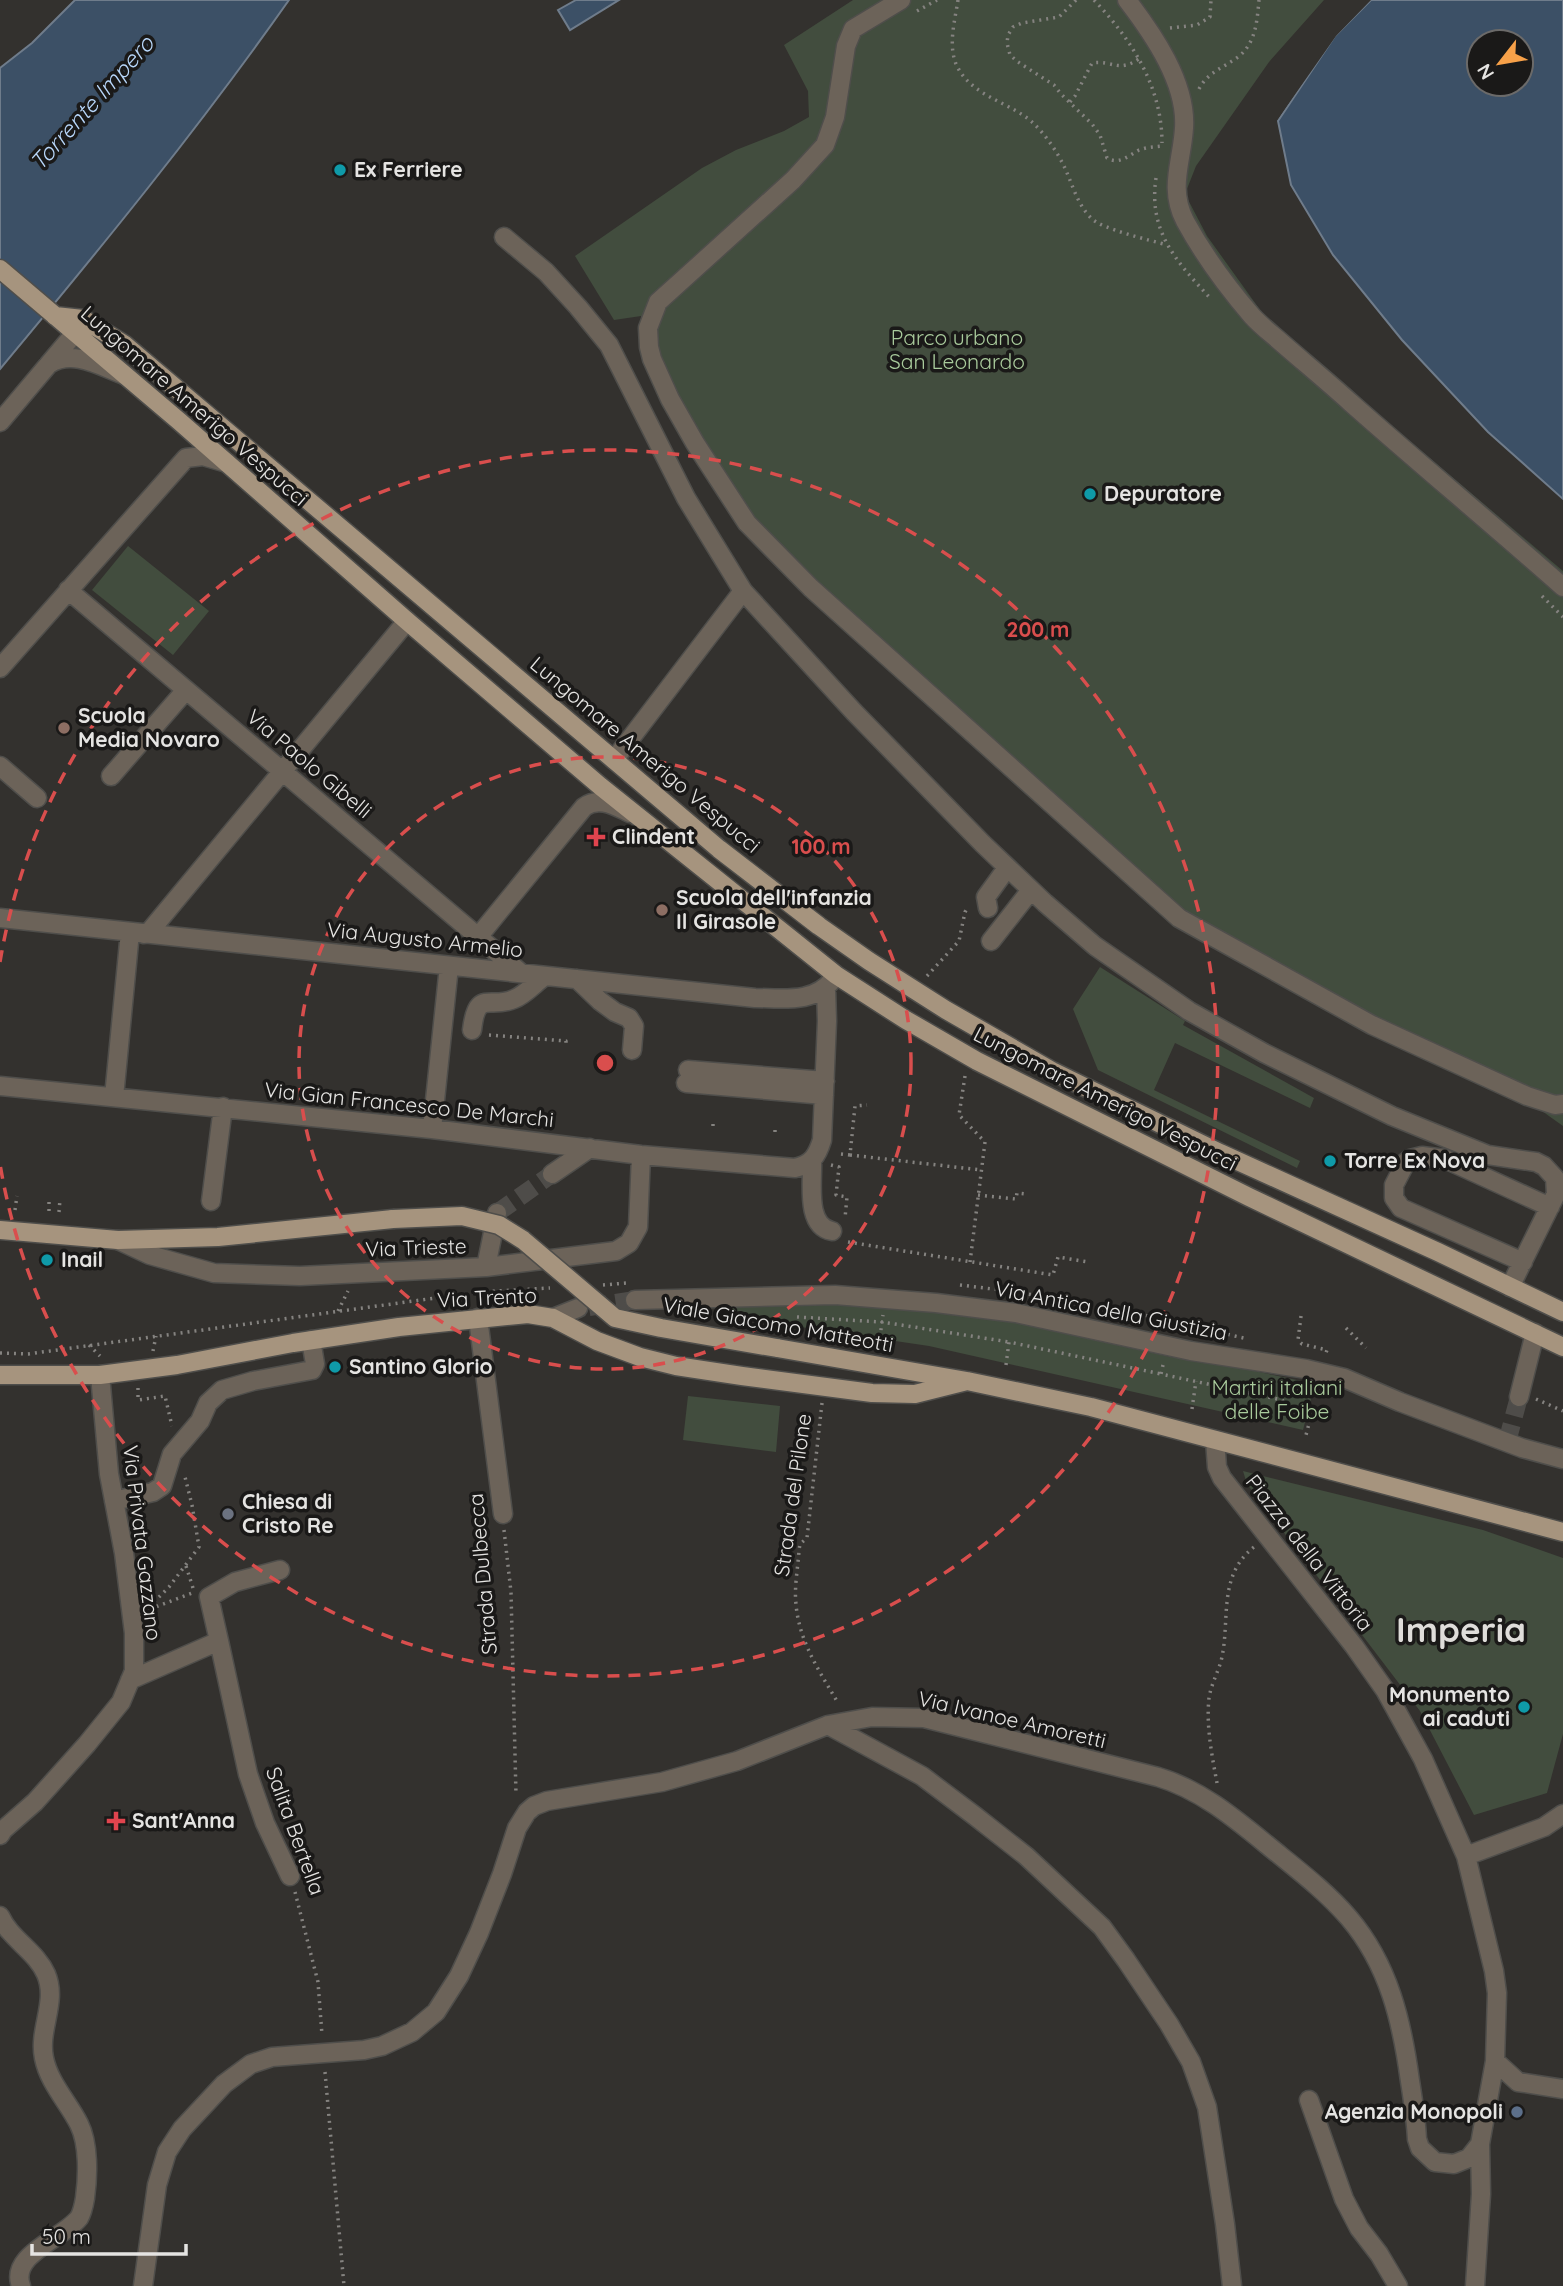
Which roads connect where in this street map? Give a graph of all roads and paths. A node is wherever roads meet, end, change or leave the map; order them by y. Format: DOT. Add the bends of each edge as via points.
graph roads {
  1 [pos="937,0"];
  2 [pos="958,0"];
  3 [pos="1076,0"];
  4 [pos="1094,0"];
  5 [pos="1127,0"];
  6 [pos="1211,0"];
  7 [pos="1259,0"];
  8 [pos="929,2"];
  9 [pos="905,8"];
  10 [pos="1153,38"];
  11 [pos="1139,58"];
  12 [pos="1069,102"];
  13 [pos="1182,108"];
  14 [pos="1162,146"];
  15 [pos="1182,149"];
  16 [pos="1160,158"];
  17 [pos="1158,170"];
  18 [pos="504,237"];
  19 [pos="1164,238"];
  20 [pos="1169,245"];
  21 [pos="0,270"];
  22 [pos="55,316"];
  23 [pos="75,332"];
  24 [pos="125,345"];
  25 [pos="49,364"];
  26 [pos="125,376"];
  27 [pos="179,421"];
  28 [pos="0,422"];
  29 [pos="224,431"];
  30 [pos="227,463"];
  31 [pos="322,546"];
  32 [pos="372,555"];
  33 [pos="1563,587"];
  34 [pos="68,590"];
  35 [pos="743,591"];
  36 [pos="407,621"];
  37 [pos="466,634"];
  38 [pos="0,668"];
  39 [pos="186,690"];
  40 [pos="559,751"];
  41 [pos="614,760"];
  42 [pos="0,766"];
  43 [pos="282,771"];
  44 [pos="111,776"];
  45 [pos="37,798"];
  46 [pos="638,816"];
  47 [pos="1007,868"];
  48 [pos="1031,890"];
  49 [pos="980,905"];
  50 [pos="0,918"];
  51 [pos="818,926"];
  52 [pos="137,933"];
  53 [pos="478,937"];
  54 [pos="991,941"];
  55 [pos="449,966"];
  56 [pos="521,973"];
  57 [pos="889,973"];
  58 [pos="545,976"];
  59 [pos="926,978"];
  60 [pos="577,979"];
  61 [pos="831,981"];
  62 [pos="480,1032"];
  63 [pos="566,1044"];
  64 [pos="632,1050"];
  65 [pos="687,1076"];
  66 [pos="965,1076"];
  67 [pos="0,1086"];
  68 [pos="825,1088"];
  69 [pos="114,1097"];
  70 [pos="1563,1104"];
  71 [pos="867,1105"];
  72 [pos="223,1107"];
  73 [pos="432,1129"];
  74 [pos="590,1148"];
  75 [pos="841,1154"];
  76 [pos="850,1155"];
  77 [pos="642,1156"];
  78 [pos="813,1161"];
  79 [pos="981,1170"];
  80 [pos="552,1174"];
  81 [pos="1026,1194"];
  82 [pos="978,1195"];
  83 [pos="17,1196"];
  84 [pos="49,1199"];
  85 [pos="60,1199"];
  86 [pos="211,1201"];
  87 [pos="846,1205"];
  88 [pos="1550,1207"];
  89 [pos="15,1210"];
  90 [pos="49,1212"];
  91 [pos="59,1212"];
  92 [pos="497,1213"];
  93 [pos="0,1230"];
  94 [pos="837,1236"];
  95 [pos="118,1240"];
  96 [pos="970,1262"];
  97 [pos="1088,1262"];
  98 [pos="1522,1262"];
  99 [pos="486,1267"];
  100 [pos="1510,1287"];
  101 [pos="635,1300"];
  102 [pos="578,1308"];
  103 [pos="1563,1312"];
  104 [pos="785,1316"];
  105 [pos="1301,1316"];
  106 [pos="478,1318"];
  107 [pos="553,1318"];
  108 [pos="882,1322"];
  109 [pos="1346,1328"];
  110 [pos="1535,1334"];
  111 [pos="156,1336"];
  112 [pos="312,1340"];
  113 [pos="1298,1340"];
  114 [pos="1009,1342"];
  115 [pos="879,1344"];
  116 [pos="89,1345"];
  117 [pos="1563,1347"];
  118 [pos="1366,1348"];
  119 [pos="152,1355"];
  120 [pos="831,1357"];
  121 [pos="1164,1360"];
  122 [pos="1006,1365"];
  123 [pos="102,1368"];
  124 [pos="1161,1374"];
  125 [pos="0,1375"];
  126 [pos="967,1381"];
  127 [pos="1196,1381"];
  128 [pos="816,1386"];
  129 [pos="1520,1394"];
  130 [pos="1192,1409"];
  131 [pos="1563,1411"];
  132 [pos="1306,1435"];
  133 [pos="1215,1440"];
  134 [pos="1563,1459"];
  135 [pos="114,1501"];
  136 [pos="192,1505"];
  137 [pos="503,1514"];
  138 [pos="1563,1532"];
  139 [pos="1246,1553"];
  140 [pos="186,1566"];
  141 [pos="280,1570"];
  142 [pos="219,1641"];
  143 [pos="130,1680"];
  144 [pos="848,1722"];
  145 [pos="828,1725"];
  146 [pos="1216,1806"];
  147 [pos="1563,1814"];
  148 [pos="517,1828"];
  149 [pos="0,1835"];
  150 [pos="1466,1856"];
  151 [pos="290,1876"];
  152 [pos="0,1916"];
  153 [pos="323,2047"];
  154 [pos="1495,2061"];
  155 [pos="1563,2089"];
  156 [pos="1309,2100"];
  157 [pos="1480,2144"];
  158 [pos="21,2286"];
  159 [pos="143,2286"];
  160 [pos="344,2286"];
  161 [pos="1232,2286"];
  162 [pos="1398,2286"];
  163 [pos="1475,2286"];
  1 -- 8 [label="path"];
  2 -- 20 [label="path" via="953,51 964,76 1039,130 1064,165 1091,220"];
  3 -- 12 [label="path" via="1059,17 1013,27 1007,43 1010,55 1054,85"];
  4 -- 11 [label="path"];
  5 -- 10 [label="street"];
  6 -- 10 [label="path" via="1210,17 1204,22 1169,28"];
  7 -- 13 [label="path" via="1257,24 1247,48 1204,80"];
  8 -- 9 [label="path"];
  9 -- 70 [label="street" via="853,29 825,145 664,297 652,315 648,337 652,359 695,443 747,523 803,581 1179,918 1372,1025 1527,1096"];
  10 -- 13 [label="street" via="1168,63"];
  11 -- 12 [label="path" via="1121,67 1092,64"];
  11 -- 14 [label="path" via="1158,105"];
  12 -- 14 [label="path" via="1092,124 1107,158 1113,161"];
  13 -- 15 [label="street"];
  14 -- 15 [label="path"];
  14 -- 16 [label="path"];
  15 -- 33 [label="street" via="1175,186 1180,211 1195,240 1253,317"];
  17 -- 19 [label="path" via="1153,202"];
  18 -- 35 [label="street" via="546,272 609,345 686,498"];
  21 -- 22 [label="main road"];
  22 -- 23 [label="main road, Lungomare Amerigo Vespucci"];
  22 -- 24 [label="main road, Lungomare Amerigo Vespucci" via="83,319"];
  23 -- 24 [label="main road"];
  23 -- 25 [label="street"];
  23 -- 26 [label="main road, Lungomare Amerigo Vespucci"];
  24 -- 29 [label="main road, Lungomare Amerigo Vespucci"];
  25 -- 26 [label="street" via="69,356"];
  25 -- 28 [label="street"];
  26 -- 27 [label="main road, Lungomare Amerigo Vespucci"];
  27 -- 29 [label="main road" via="205,437 215,438"];
  27 -- 30 [label="main road, Lungomare Amerigo Vespucci"];
  29 -- 32 [label="main road, Lungomare Amerigo Vespucci"];
  30 -- 31 [label="main road, Lungomare Amerigo Vespucci"];
  30 -- 34 [label="street" via="203,456 186,458"];
  31 -- 32 [label="main road" via="356,564 365,563"];
  31 -- 36 [label="main road, Lungomare Amerigo Vespucci"];
  32 -- 37 [label="main road, Lungomare Amerigo Vespucci"];
  34 -- 38 [label="street"];
  34 -- 39 [label="street, Via Paolo Gibelli"];
  35 -- 41 [label="street"];
  35 -- 47 [label="street"];
  36 -- 37 [label="main road" via="424,612"];
  36 -- 40 [label="main road, Lungomare Amerigo Vespucci"];
  36 -- 43 [label="street"];
  37 -- 41 [label="main road, Lungomare Amerigo Vespucci"];
  39 -- 43 [label="street, Via Paolo Gibelli"];
  39 -- 44 [label="street"];
  40 -- 41 [label="main road" via="589,766"];
  40 -- 46 [label="main road, Lungomare Amerigo Vespucci"];
  41 -- 51 [label="main road, Lungomare Amerigo Vespucci"];
  42 -- 45 [label="street"];
  43 -- 52 [label="street" via="156,923"];
  43 -- 53 [label="street, Via Paolo Gibelli"];
  46 -- 53 [label="street" via="610,804 584,807"];
  46 -- 61 [label="main road, Lungomare Amerigo Vespucci"];
  47 -- 48 [label="street"];
  47 -- 49 [label="street"];
  48 -- 54 [label="street"];
  48 -- 88 [label="street" via="1095,946 1189,1011 1264,1053 1455,1143 1544,1166 1557,1186"];
  49 -- 59 [label="path" via="965,912 959,942"];
  50 -- 52 [label="street, Via Augusto Armelio"];
  51 -- 57 [label="main road, Lungomare Amerigo Vespucci"];
  51 -- 61 [label="main road" via="836,948 839,964"];
  52 -- 55 [label="street, Via Augusto Armelio"];
  52 -- 69 [label="street"];
  53 -- 56 [label="street, Via Paolo Gibelli"];
  55 -- 56 [label="street, Via Augusto Armelio"];
  55 -- 73 [label="street"];
  56 -- 58 [label="street, Via Augusto Armelio"];
  57 -- 61 [label="main road" via="860,965 844,969"];
  57 -- 100 [label="main road, Lungomare Amerigo Vespucci" via="1052,1071"];
  58 -- 60 [label="street, Via Augusto Armelio"];
  58 -- 62 [label="street" via="517,998 481,1004 476,1009"];
  60 -- 61 [label="street, Via Augusto Armelio" via="755,998 804,998"];
  60 -- 64 [label="street" via="615,1012 629,1018 634,1026"];
  61 -- 68 [label="street"];
  61 -- 110 [label="main road, Lungomare Amerigo Vespucci" via="977,1061"];
  62 -- 63 [label="path"];
  65 -- 68 [label="street"];
  66 -- 79 [label="path" via="959,1115 985,1142"];
  67 -- 69 [label="street, Via Gian Francesco De Marchi"];
  68 -- 78 [label="street" via="822,1140"];
  69 -- 72 [label="street, Via Gian Francesco De Marchi"];
  71 -- 76 [label="path" via="855,1106"];
  72 -- 73 [label="street, Via Gian Francesco De Marchi"];
  72 -- 86 [label="street"];
  73 -- 74 [label="street, Via Gian Francesco De Marchi"];
  74 -- 77 [label="street, Via Gian Francesco De Marchi"];
  74 -- 80 [label="street"];
  75 -- 76 [label="path"];
  76 -- 79 [label="path"];
  77 -- 78 [label="street, Via Gian Francesco De Marchi" via="796,1168"];
  77 -- 99 [label="street, Via Trieste" via="638,1227 629,1242 616,1251"];
  78 -- 87 [label="path" via="839,1167 836,1195 847,1197"];
  78 -- 94 [label="street" via="814,1212 823,1228"];
  79 -- 82 [label="path"];
  81 -- 82 [label="path" via="1017,1193 1016,1199"];
  82 -- 96 [label="path"];
  83 -- 89 [label="path"];
  84 -- 90 [label="path"];
  85 -- 91 [label="path"];
  88 -- 98 [label="street"];
  88 -- 98 [label="street" via="1445,1159 1415,1157 1403,1166 1393,1192 1401,1208"];
  92 -- 99 [label="street"];
  93 -- 95 [label="main road, Viale Giacomo Matteotti"];
  94 -- 96 [label="path"];
  95 -- 99 [label="street, Via Trieste" via="150,1255 214,1273 300,1276"];
  95 -- 120 [label="main road, Viale Giacomo Matteotti, bridge" via="218,1237 462,1216 499,1225 523,1240 615,1318"];
  96 -- 97 [label="path" via="1053,1275 1058,1257"];
  98 -- 100 [label="street"];
  100 -- 103 [label="main road, Lungomare Amerigo Vespucci"];
  101 -- 134 [label="street, Via Antica della Giustizia" via="835,1294 1016,1313 1191,1351 1345,1373 1401,1402"];
  102 -- 107 [label="street"];
  104 -- 108 [label="path"];
  105 -- 113 [label="path"];
  106 -- 107 [label="main road, Via Trento" via="528,1314"];
  106 -- 112 [label="main road, Via Trento"];
  106 -- 137 [label="street, Strada Dulbecca"];
  107 -- 128 [label="main road, Via Trento" via="640,1357"];
  108 -- 114 [label="path"];
  108 -- 115 [label="path"];
  109 -- 118 [label="path"];
  110 -- 117 [label="main road, Lungomare Amerigo Vespucci"];
  110 -- 129 [label="street"];
  111 -- 119 [label="path"];
  112 -- 123 [label="main road, Via Trento" via="177,1365"];
  112 -- 135 [label="street" via="312,1370 222,1390 175,1451 158,1489"];
  114 -- 122 [label="path"];
  114 -- 124 [label="path"];
  116 -- 123 [label="path"];
  120 -- 126 [label="main road, Viale Giacomo Matteotti"];
  120 -- 128 [label="main road"];
  121 -- 124 [label="path"];
  123 -- 125 [label="main road, Via Trento"];
  123 -- 135 [label="street, Via Privata Gazzano"];
  124 -- 127 [label="path"];
  126 -- 128 [label="main road, Via Trento" via="915,1394"];
  126 -- 133 [label="main road, Viale Giacomo Matteotti" via="1091,1406"];
  127 -- 130 [label="path"];
  127 -- 132 [label="path" via="1282,1400 1296,1416 1310,1420"];
  128 -- 144 [label="path, Strada del Pilone" via="807,1538 800,1544 796,1602 806,1647"];
  129 -- 131 [label="path"];
  133 -- 138 [label="main road, Viale Giacomo Matteotti"];
  133 -- 150 [label="street, Piazza della Vittoria" via="1222,1478 1385,1690 1423,1759"];
  135 -- 143 [label="street, Via Privata Gazzano" via="134,1633"];
  136 -- 140 [label="path" via="199,1547"];
  137 -- 148 [label="path, Strada Dulbecca" via="512,1592"];
  139 -- 146 [label="path" via="1234,1571 1225,1606 1222,1656 1209,1696 1213,1758 1222,1800"];
  140 -- 140 [label="path" via="169,1587 145,1611 193,1593"];
  141 -- 142 [label="street, Salita Bertella" via="235,1582 209,1597"];
  142 -- 143 [label="street"];
  142 -- 151 [label="street, Salita Bertella" via="251,1783"];
  143 -- 149 [label="street, Via Privata Gazzano" via="121,1702 87,1744"];
  144 -- 145 [label="street, Via Ivanoe Amoretti"];
  144 -- 146 [label="street, Via Ivanoe Amoretti" via="872,1717 924,1718 1176,1782"];
  145 -- 148 [label="street, Via Ivanoe Amoretti" via="737,1761 662,1782 540,1803"];
  145 -- 161 [label="street" via="922,1776 1016,1848 1102,1927 1126,1960 1191,2063 1207,2108"];
  146 -- 157 [label="street, Via Ivanoe Amoretti" via="1317,1886 1371,1948 1398,2014 1420,2148 1435,2162 1454,2164 1469,2158"];
  147 -- 150 [label="street" via="1544,1827"];
  148 -- 153 [label="street, Via Ivanoe Amoretti" via="479,1933 436,2012 412,2032 382,2046 364,2050"];
  150 -- 154 [label="street" via="1494,1971"];
  151 -- 153 [label="path, Salita Bertella" via="318,1982"];
  152 -- 158 [label="street" via="48,1979 51,1994 44,2056 84,2138 86,2169 79,2218 24,2261 19,2271"];
  153 -- 159 [label="street, Via Ivanoe Amoretti" via="251,2064 182,2129 167,2152 157,2185"];
  153 -- 160 [label="path, Salita Bertella"];
  154 -- 155 [label="street" via="1518,2082"];
  154 -- 157 [label="street"];
  156 -- 162 [label="street" via="1344,2199"];
  157 -- 163 [label="street"];
}
